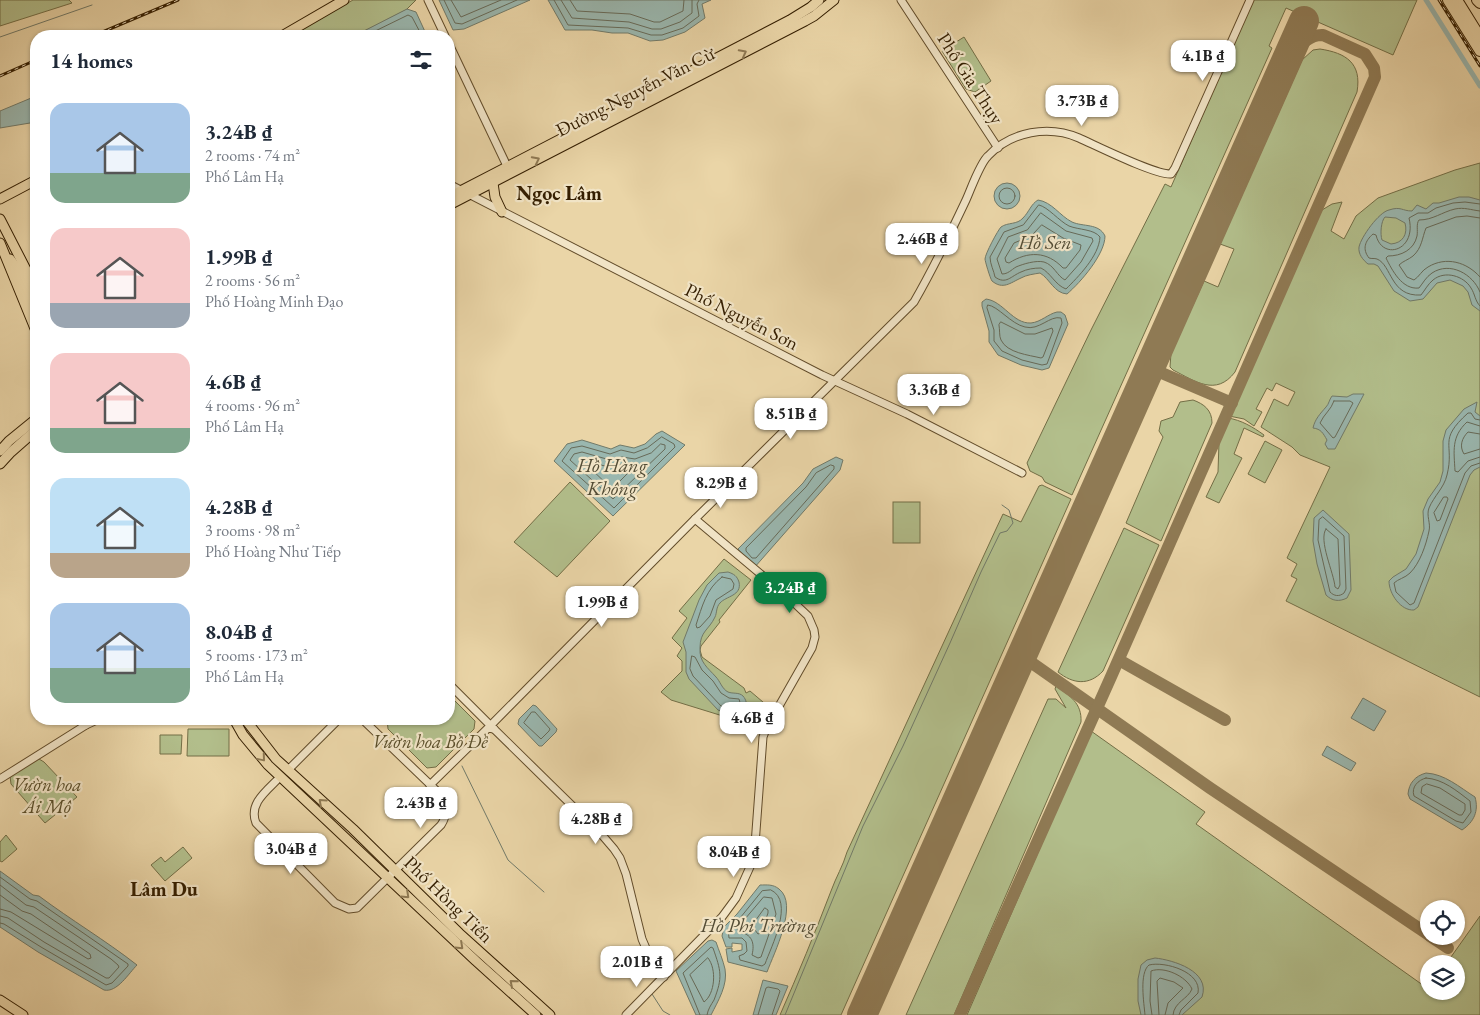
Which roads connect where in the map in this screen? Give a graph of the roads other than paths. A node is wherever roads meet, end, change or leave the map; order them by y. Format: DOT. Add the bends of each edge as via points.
graph roads {
  1 [pos="344,0"];
  2 [pos="428,0"];
  3 [pos="819,0"];
  4 [pos="834,0"];
  5 [pos="901,0"];
  6 [pos="1250,0"];
  7 [pos="1448,0"];
  8 [pos="1457,0"];
  9 [pos="1477,0"];
  10 [pos="1480,3"];
  11 [pos="292,30"];
  12 [pos="442,30"];
  13 [pos="1479,34"];
  14 [pos="1480,51"];
  15 [pos="455,57"];
  16 [pos="615,115"];
  17 [pos="998,148"];
  18 [pos="507,166"];
  19 [pos="30,183"];
  20 [pos="493,183"];
  21 [pos="455,187"];
  22 [pos="465,193"];
  23 [pos="455,196"];
  24 [pos="0,200"];
  25 [pos="455,200"];
  26 [pos="502,212"];
  27 [pos="0,220"];
  28 [pos="11,241"];
  29 [pos="1,245"];
  30 [pos="21,274"];
  31 [pos="30,277"];
  32 [pos="30,296"];
  33 [pos="30,316"];
  34 [pos="835,382"];
  35 [pos="30,425"];
  36 [pos="30,435"];
  37 [pos="0,451"];
  38 [pos="0,464"];
  39 [pos="1022,473"];
  40 [pos="695,519"];
  41 [pos="455,690"];
  42 [pos="82,725"];
  43 [pos="238,725"];
  44 [pos="250,725"];
  45 [pos="333,725"];
  46 [pos="376,725"];
  47 [pos="491,726"];
  48 [pos="288,770"];
  49 [pos="280,777"];
  50 [pos="0,779"];
  51 [pos="430,785"];
  52 [pos="396,870"];
  53 [pos="388,878"];
  54 [pos="664,977"];
  55 [pos="0,1000"];
  56 [pos="23,1015"];
  57 [pos="536,1015"];
  58 [pos="550,1015"];
  59 [pos="626,1015"];
  1 -- 11 [label="main road"];
  2 -- 12 [label="street"];
  3 -- 16 [label="main road, Đường Nguyễn Văn Cừ" via="790,20"];
  16 -- 4 [label="main road, Đường Nguyễn Văn Cừ, one-way" via="805,21"];
  5 -- 17 [label="street, Phố Gia Thụy"];
  6 -- 17 [label="street" via="1171,174 1156,171 1076,137 1054,132 1020,135"];
  7 -- 14 [label="highway"];
  8 -- 13 [label="highway"];
  9 -- 10 [label="highway"];
  15 -- 18 [label="street"];
  16 -- 18 [label="main road, Đường Nguyễn Văn Cừ"];
  20 -- 16 [label="main road, Đường Nguyễn Văn Cừ, one-way"];
  17 -- 34 [label="street" via="986,157 914,302"];
  18 -- 22 [label="main road, Đường Nguyễn Văn Cừ"];
  19 -- 24 [label="main road"];
  20 -- 22 [label="main road, Đường Nguyễn Văn Cừ"];
  20 -- 26 [label="main road"];
  21 -- 22 [label="street, Phố Nguyễn Sơn"];
  22 -- 23 [label="main road, Đường Nguyễn Văn Cừ"];
  22 -- 25 [label="main road, Đường Nguyễn Văn Cừ"];
  22 -- 26 [label="street, Phố Nguyễn Sơn"];
  26 -- 34 [label="street, Phố Nguyễn Sơn"];
  27 -- 28 [label="main road"];
  28 -- 30 [label="main road"];
  28 -- 31 [label="main road"];
  29 -- 30 [label="main road"];
  29 -- 33 [label="main road"];
  30 -- 32 [label="main road"];
  34 -- 39 [label="street, Phố Nguyễn Sơn" via="907,414"];
  34 -- 40 [label="street"];
  35 -- 37 [label="main road"];
  36 -- 38 [label="main road"];
  40 -- 47 [label="street"];
  40 -- 54 [label="street" via="808,616 815,637 810,653 763,738 756,850 749,873 722,917"];
  41 -- 47 [label="street"];
  42 -- 50 [label="street"];
  43 -- 49 [label="main road, Phố Hồng Tiến, one-way"];
  44 -- 48 [label="main road, Phố Hồng Tiến"];
  45 -- 48 [label="street"];
  46 -- 51 [label="street"];
  47 -- 51 [label="street"];
  47 -- 54 [label="street" via="616,852 626,874 648,954"];
  52 -- 48 [label="main road, Phố Hồng Tiến, one-way"];
  49 -- 53 [label="main road, Phố Hồng Tiến"];
  49 -- 53 [label="street" via="255,804 253,814 256,823 335,903 354,909"];
  51 -- 52 [label="street" via="445,802 445,819"];
  52 -- 53 [label="street"];
  58 -- 52 [label="main road, Phố Hồng Tiến, one-way"];
  53 -- 57 [label="main road, Phố Hồng Tiến, one-way"];
  54 -- 59 [label="street"];
  55 -- 56 [label="main road"];
}
